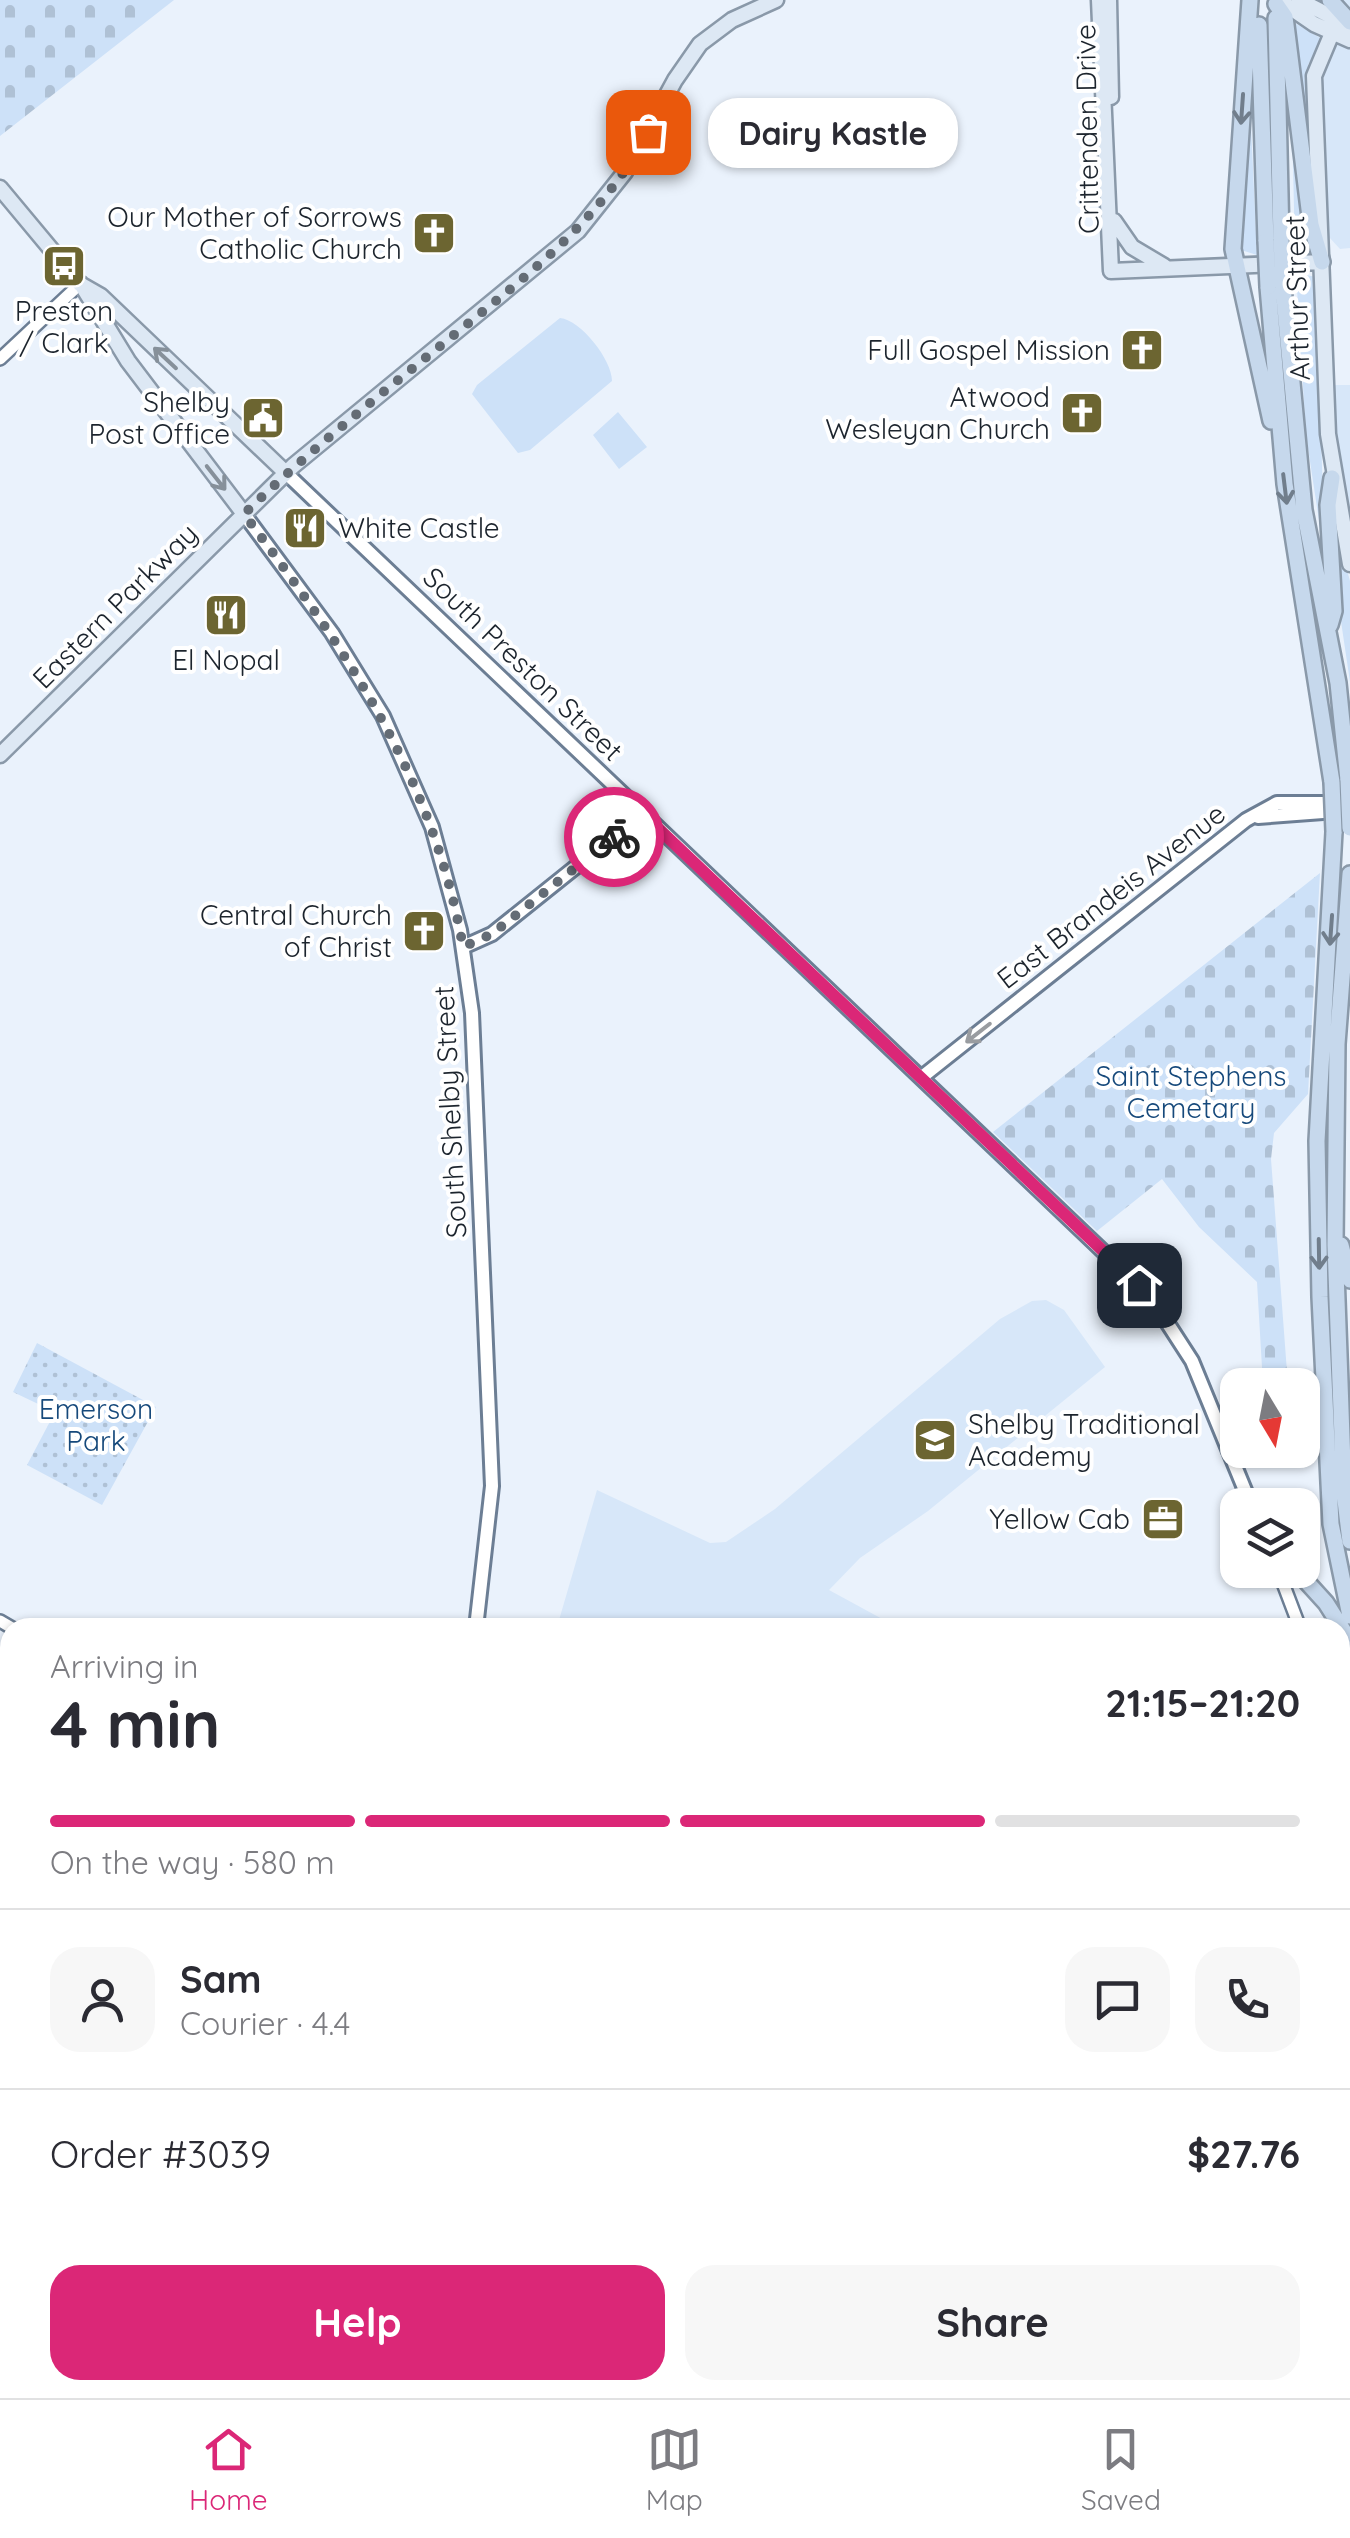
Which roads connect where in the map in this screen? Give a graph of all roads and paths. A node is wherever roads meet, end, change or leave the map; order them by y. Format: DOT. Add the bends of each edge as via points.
graph roads {
  1 [pos="776,0"];
  2 [pos="1099,0"];
  3 [pos="1109,0"];
  4 [pos="1299,0"];
  5 [pos="1330,0"];
  6 [pos="1277,1"];
  7 [pos="1254,7"];
  8 [pos="1332,33"];
  9 [pos="1350,33"];
  10 [pos="1282,35"];
  11 [pos="0,188"];
  12 [pos="1114,221"];
  13 [pos="1274,240"];
  14 [pos="1322,262"];
  15 [pos="1110,263"];
  16 [pos="1235,265"];
  17 [pos="1170,268"];
  18 [pos="80,284"];
  19 [pos="1275,287"];
  20 [pos="0,359"];
  21 [pos="1280,443"];
  22 [pos="286,473"];
  23 [pos="1332,478"];
  24 [pos="244,514"];
  25 [pos="1350,564"];
  26 [pos="1328,628"];
  27 [pos="0,755"];
  28 [pos="1340,781"];
  29 [pos="1350,802"];
  30 [pos="1350,810"];
  31 [pos="643,814"];
  32 [pos="1246,820"];
  33 [pos="1342,830"];
  34 [pos="1350,874"];
  35 [pos="463,947"];
  36 [pos="922,1077"];
  37 [pos="1336,1226"];
  38 [pos="1350,1280"];
  39 [pos="1244,1488"];
  40 [pos="1350,1541"];
  41 [pos="1285,1588"];
  42 [pos="1312,1588"];
  43 [pos="1350,1616"];
  44 [pos="477,1618"];
  45 [pos="1296,1618"];
  46 [pos="1335,1618"];
  1 -- 22 [label="main road, Eastern Parkway" via="700,44 625,172 562,246"];
  2 -- 15 [label="main road, Crittenden Drive"];
  3 -- 12 [label="main road, Crittenden Drive"];
  4 -- 9 [label="main road"];
  5 -- 9 [label="highway"];
  6 -- 8 [label="main road"];
  6 -- 10 [label="highway"];
  7 -- 13 [label="highway"];
  7 -- 16 [label="highway, one-way"];
  8 -- 9 [label="main road"];
  8 -- 14 [label="main road, Arthur Street" via="1314,76"];
  10 -- 13 [label="highway"];
  10 -- 14 [label="highway"];
  11 -- 18 [label="main road"];
  12 -- 15 [label="main road, Crittenden Drive"];
  12 -- 17 [label="main road" via="1132,247"];
  13 -- 19 [label="highway, bridge"];
  14 -- 16 [label="main road"];
  14 -- 23 [label="main road, Arthur Street"];
  15 -- 17 [label="main road"];
  16 -- 17 [label="main road"];
  16 -- 21 [label="highway"];
  18 -- 20 [label="street"];
  22 -- 18 [label="main road, South Preston Street, one-way" via="101,296"];
  18 -- 24 [label="main road, South Shelby Street, one-way" via="128,361"];
  19 -- 21 [label="highway"];
  19 -- 26 [label="highway" via="1304,510"];
  21 -- 28 [label="highway, one-way"];
  22 -- 24 [label="main road, Eastern Parkway"];
  22 -- 31 [label="main road, South Preston Street"];
  23 -- 25 [label="main road, Arthur Street"];
  23 -- 26 [label="highway" via="1334,612"];
  24 -- 27 [label="main road, Eastern Parkway"];
  24 -- 35 [label="main road, South Shelby Street" via="332,633 383,716 432,827"];
  26 -- 28 [label="highway"];
  28 -- 33 [label="highway, bridge"];
  29 -- 32 [label="main road, East Brandeis Avenue" via="1277,802"];
  30 -- 32 [label="main road"];
  31 -- 35 [label="main road" via="492,934"];
  31 -- 36 [label="main road, South Preston Street"];
  32 -- 36 [label="main road, East Brandeis Avenue, one-way"];
  33 -- 43 [label="highway, one-way" via="1317,1141 1330,1524"];
  34 -- 37 [label="highway" via="1337,1044"];
  35 -- 44 [label="main road, South Shelby Street" via="472,1012 492,1486"];
  36 -- 39 [label="main road, South Preston Street" via="1164,1314 1192,1361"];
  37 -- 38 [label="highway"];
  37 -- 40 [label="highway"];
  41 -- 45 [label="street"];
  42 -- 46 [label="highway"];
}
